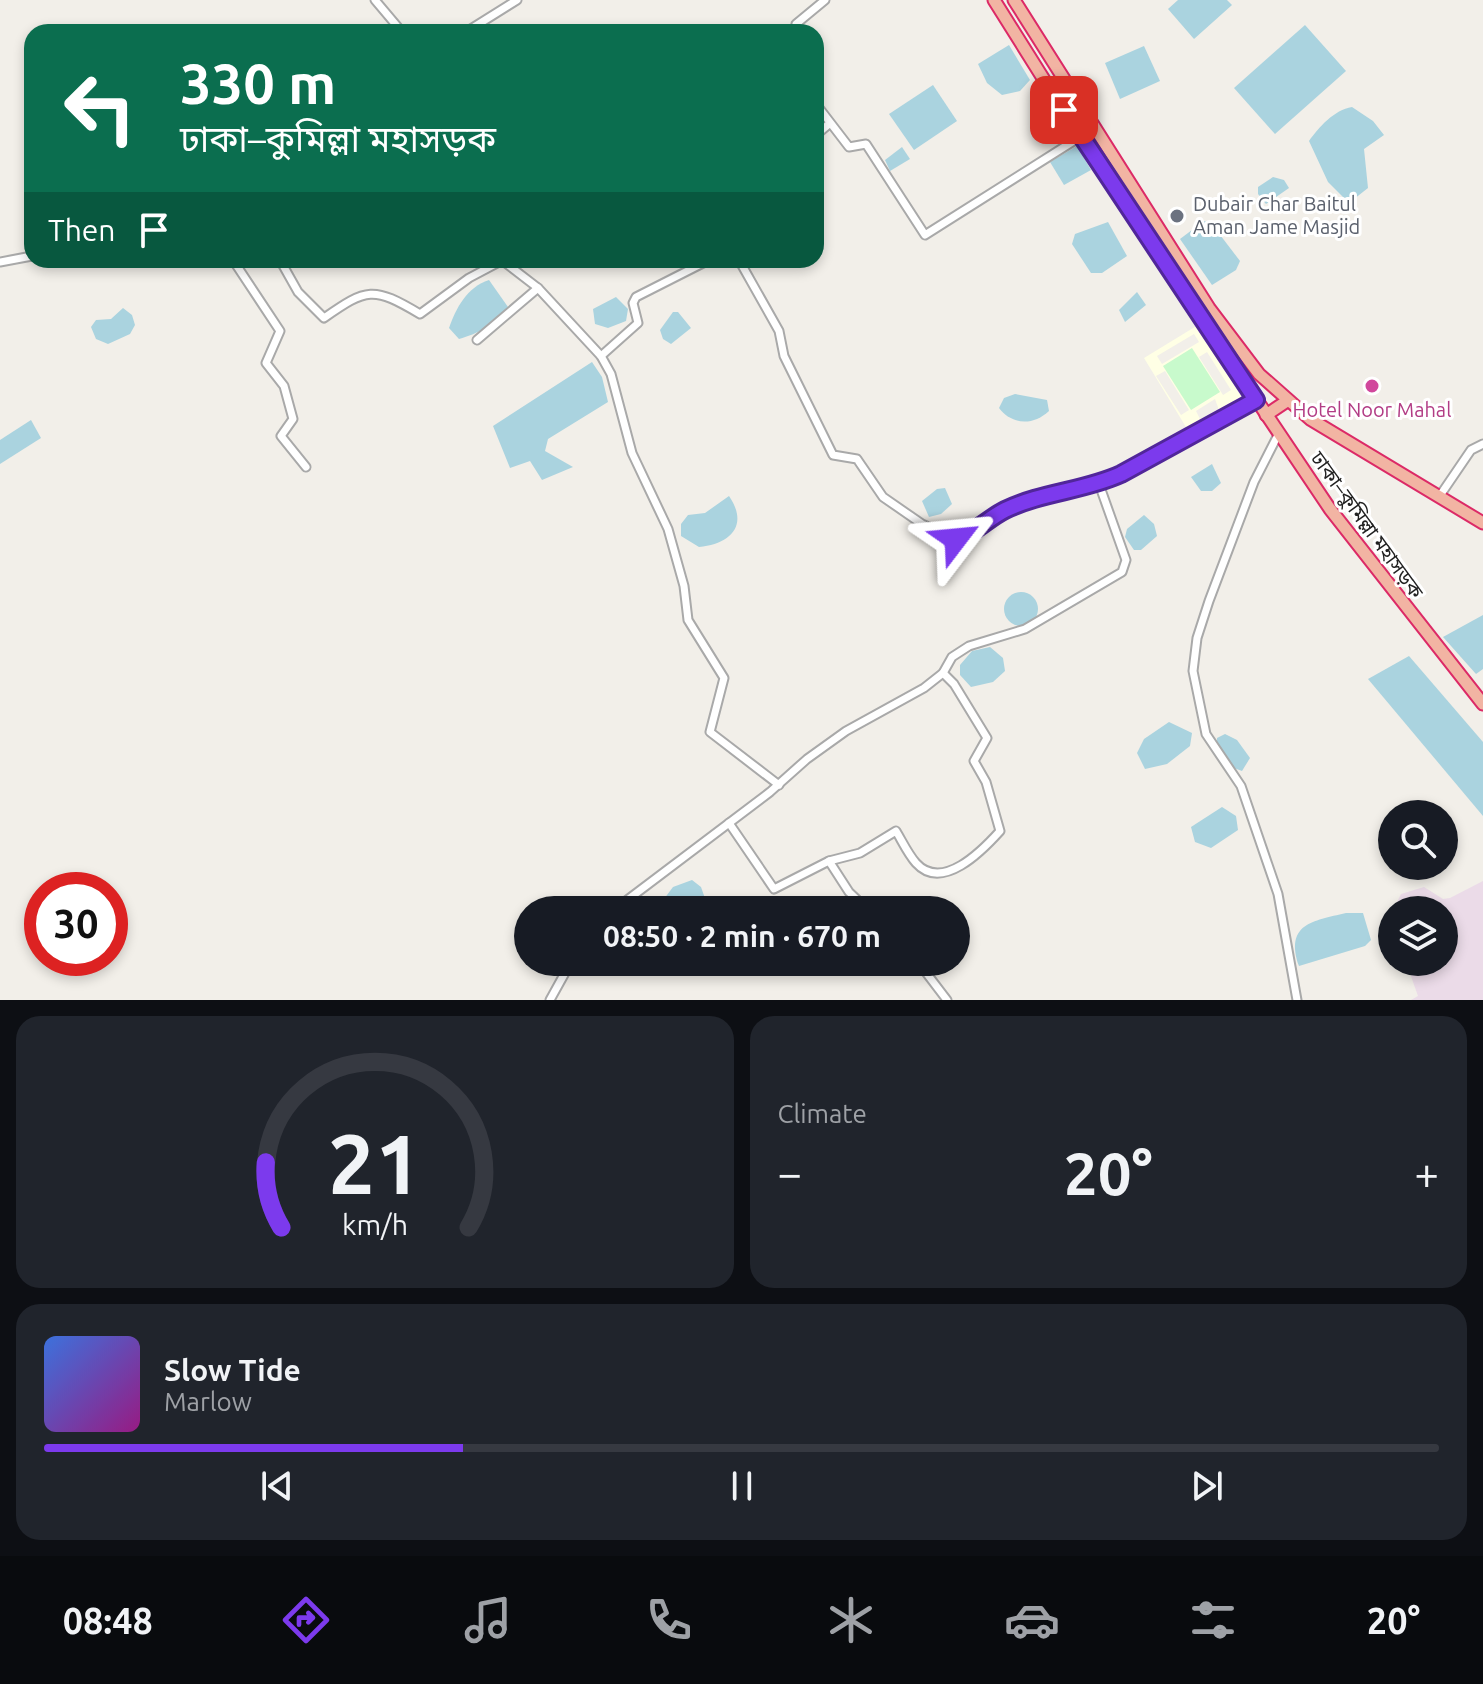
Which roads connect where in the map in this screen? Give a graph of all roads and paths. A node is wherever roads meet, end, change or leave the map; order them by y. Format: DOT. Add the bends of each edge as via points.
graph roads {
  1 [pos="375,0"];
  2 [pos="517,0"];
  3 [pos="825,0"];
  4 [pos="994,0"];
  5 [pos="1014,0"];
  6 [pos="395,24"];
  7 [pos="479,24"];
  8 [pos="796,24"];
  9 [pos="824,116"];
  10 [pos="829,124"];
  11 [pos="824,128"];
  12 [pos="1080,137"];
  13 [pos="24,258"];
  14 [pos="0,262"];
  15 [pos="238,268"];
  16 [pos="284,268"];
  17 [pos="489,268"];
  18 [pos="512,268"];
  19 [pos="693,268"];
  20 [pos="744,268"];
  21 [pos="538,288"];
  22 [pos="477,340"];
  23 [pos="601,356"];
  24 [pos="1271,386"];
  25 [pos="1256,400"];
  26 [pos="1287,401"];
  27 [pos="1266,415"];
  28 [pos="1279,433"];
  29 [pos="1483,444"];
  30 [pos="306,467"];
  31 [pos="1099,484"];
  32 [pos="1439,497"];
  33 [pos="1483,523"];
  34 [pos="943,673"];
  35 [pos="1483,704"];
  36 [pos="779,785"];
  37 [pos="729,823"];
  38 [pos="829,861"];
  39 [pos="633,896"];
  40 [pos="853,896"];
  41 [pos="563,976"];
  42 [pos="929,976"];
  43 [pos="550,1000"];
  44 [pos="947,1000"];
  45 [pos="1297,1000"];
  1 -- 6 [label="street"];
  2 -- 7 [label="street"];
  3 -- 8 [label="street"];
  4 -- 12 [label="highway, ঢাকা–কুমিল্লা মহাসড়ক"];
  5 -- 24 [label="highway, ঢাকা–কুমিল্লা মহাসড়ক" via="1209,308"];
  9 -- 10 [label="street"];
  10 -- 11 [label="street"];
  10 -- 12 [label="street" via="849,147 866,144 925,235"];
  12 -- 25 [label="highway, ঢাকা–কুমিল্লা মহাসড়ক"];
  13 -- 14 [label="street"];
  15 -- 30 [label="street" via="280,331 266,363 284,386 293,419 281,436"];
  16 -- 17 [label="street" via="298,292 324,318 359,294 371,292 420,314"];
  18 -- 21 [label="street"];
  19 -- 23 [label="street" via="636,297 638,323"];
  20 -- 31 [label="street" via="779,331 784,356 833,455 857,459 883,497 922,524 956,539 1005,510"];
  21 -- 22 [label="street"];
  21 -- 23 [label="street"];
  23 -- 36 [label="street" via="611,374 632,453 668,529 688,620 724,678 710,732"];
  24 -- 25 [label="highway"];
  24 -- 26 [label="highway, ঢাকা–কুমিল্লা মহাসড়ক"];
  25 -- 27 [label="highway, ঢাকা–কুমিল্লা মহাসড়ক"];
  25 -- 31 [label="street"];
  26 -- 27 [label="highway"];
  26 -- 32 [label="highway, ঢাকা–কুমিল্লা মহাসড়ক"];
  27 -- 28 [label="highway, ঢাকা–কুমিল্লা মহাসড়ক"];
  28 -- 35 [label="highway, ঢাকা–কুমিল্লা মহাসড়ক" via="1330,509"];
  28 -- 45 [label="street" via="1254,482 1209,601 1193,671 1206,734 1241,786 1278,894"];
  29 -- 32 [label="street" via="1471,450"];
  31 -- 34 [label="street" via="1126,567 1025,629 969,646 952,657"];
  32 -- 33 [label="highway, ঢাকা–কুমিল্লা মহাসড়ক"];
  34 -- 36 [label="street" via="846,731"];
  34 -- 38 [label="street" via="987,738 974,761 1000,831 949,872 917,865 896,831 860,853"];
  36 -- 37 [label="street"];
  37 -- 38 [label="street" via="774,889"];
  37 -- 39 [label="street"];
  38 -- 40 [label="street"];
  41 -- 43 [label="street"];
  42 -- 44 [label="street"];
}
